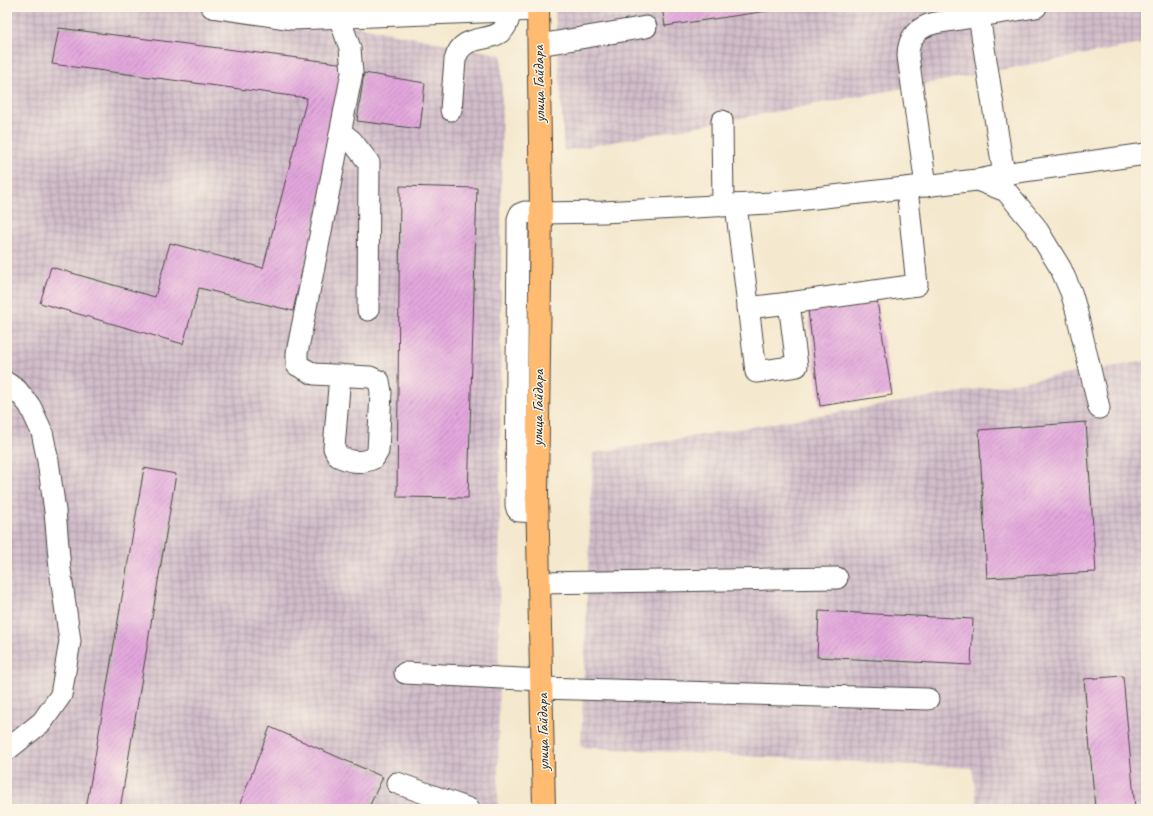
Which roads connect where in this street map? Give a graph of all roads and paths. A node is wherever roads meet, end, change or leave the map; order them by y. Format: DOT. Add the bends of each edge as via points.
graph roads {
  1 [pos="212,7"];
  2 [pos="1036,7"];
  3 [pos="538,8"];
  4 [pos="510,11"];
  5 [pos="979,16"];
  6 [pos="339,17"];
  7 [pos="646,27"];
  8 [pos="538,45"];
  9 [pos="451,110"];
  10 [pos="722,121"];
  11 [pos="341,132"];
  12 [pos="1146,154"];
  13 [pos="1004,175"];
  14 [pos="977,180"];
  15 [pos="916,187"];
  16 [pos="730,205"];
  17 [pos="541,213"];
  18 [pos="517,284"];
  19 [pos="540,285"];
  20 [pos="789,303"];
  21 [pos="748,308"];
  22 [pos="368,310"];
  23 [pos="517,360"];
  24 [pos="538,361"];
  25 [pos="340,375"];
  26 [pos="7,382"];
  27 [pos="1099,408"];
  28 [pos="527,438"];
  29 [pos="837,578"];
  30 [pos="539,583"];
  31 [pos="405,673"];
  32 [pos="541,684"];
  33 [pos="928,699"];
  34 [pos="7,750"];
  35 [pos="397,783"];
  36 [pos="469,809"];
  37 [pos="544,809"];
  1 -- 6 [label="street" via="293,19"];
  2 -- 5 [label="street"];
  3 -- 4 [label="street"];
  3 -- 8 [label="main road, улица Гайдара"];
  4 -- 6 [label="street"];
  4 -- 9 [label="street" via="510,21 504,30 492,37 468,42 460,47 455,60"];
  5 -- 13 [label="street"];
  5 -- 15 [label="street" via="928,25 918,30 911,39 908,56"];
  6 -- 11 [label="street" via="352,62 351,83"];
  7 -- 8 [label="street"];
  8 -- 17 [label="main road, улица Гайдара"];
  10 -- 16 [label="street"];
  11 -- 22 [label="street" via="352,141 368,163"];
  11 -- 25 [label="street" via="297,365 314,374"];
  12 -- 13 [label="street"];
  13 -- 14 [label="street"];
  14 -- 15 [label="street"];
  14 -- 27 [label="street" via="1006,190 1035,226 1061,269 1076,309"];
  15 -- 16 [label="street"];
  15 -- 20 [label="street" via="917,285"];
  16 -- 17 [label="street"];
  16 -- 21 [label="street"];
  17 -- 18 [label="street" via="525,212 518,216"];
  17 -- 19 [label="main road, улица Гайдара"];
  18 -- 19 [label="street"];
  18 -- 23 [label="street"];
  19 -- 24 [label="main road, улица Гайдара"];
  20 -- 21 [label="street"];
  20 -- 21 [label="street" via="797,366 756,372"];
  23 -- 24 [label="street"];
  23 -- 28 [label="street"];
  24 -- 28 [label="main road, улица Гайдара"];
  26 -- 34 [label="street" via="18,390 30,406 42,432 56,511 60,569 70,641 61,695 42,722"];
  28 -- 30 [label="main road, улица Гайдара" via="537,512"];
  29 -- 30 [label="street"];
  30 -- 32 [label="main road, улица Гайдара"];
  31 -- 32 [label="street"];
  32 -- 33 [label="street"];
  32 -- 37 [label="main road, улица Гайдара"];
  35 -- 36 [label="street"];
}
